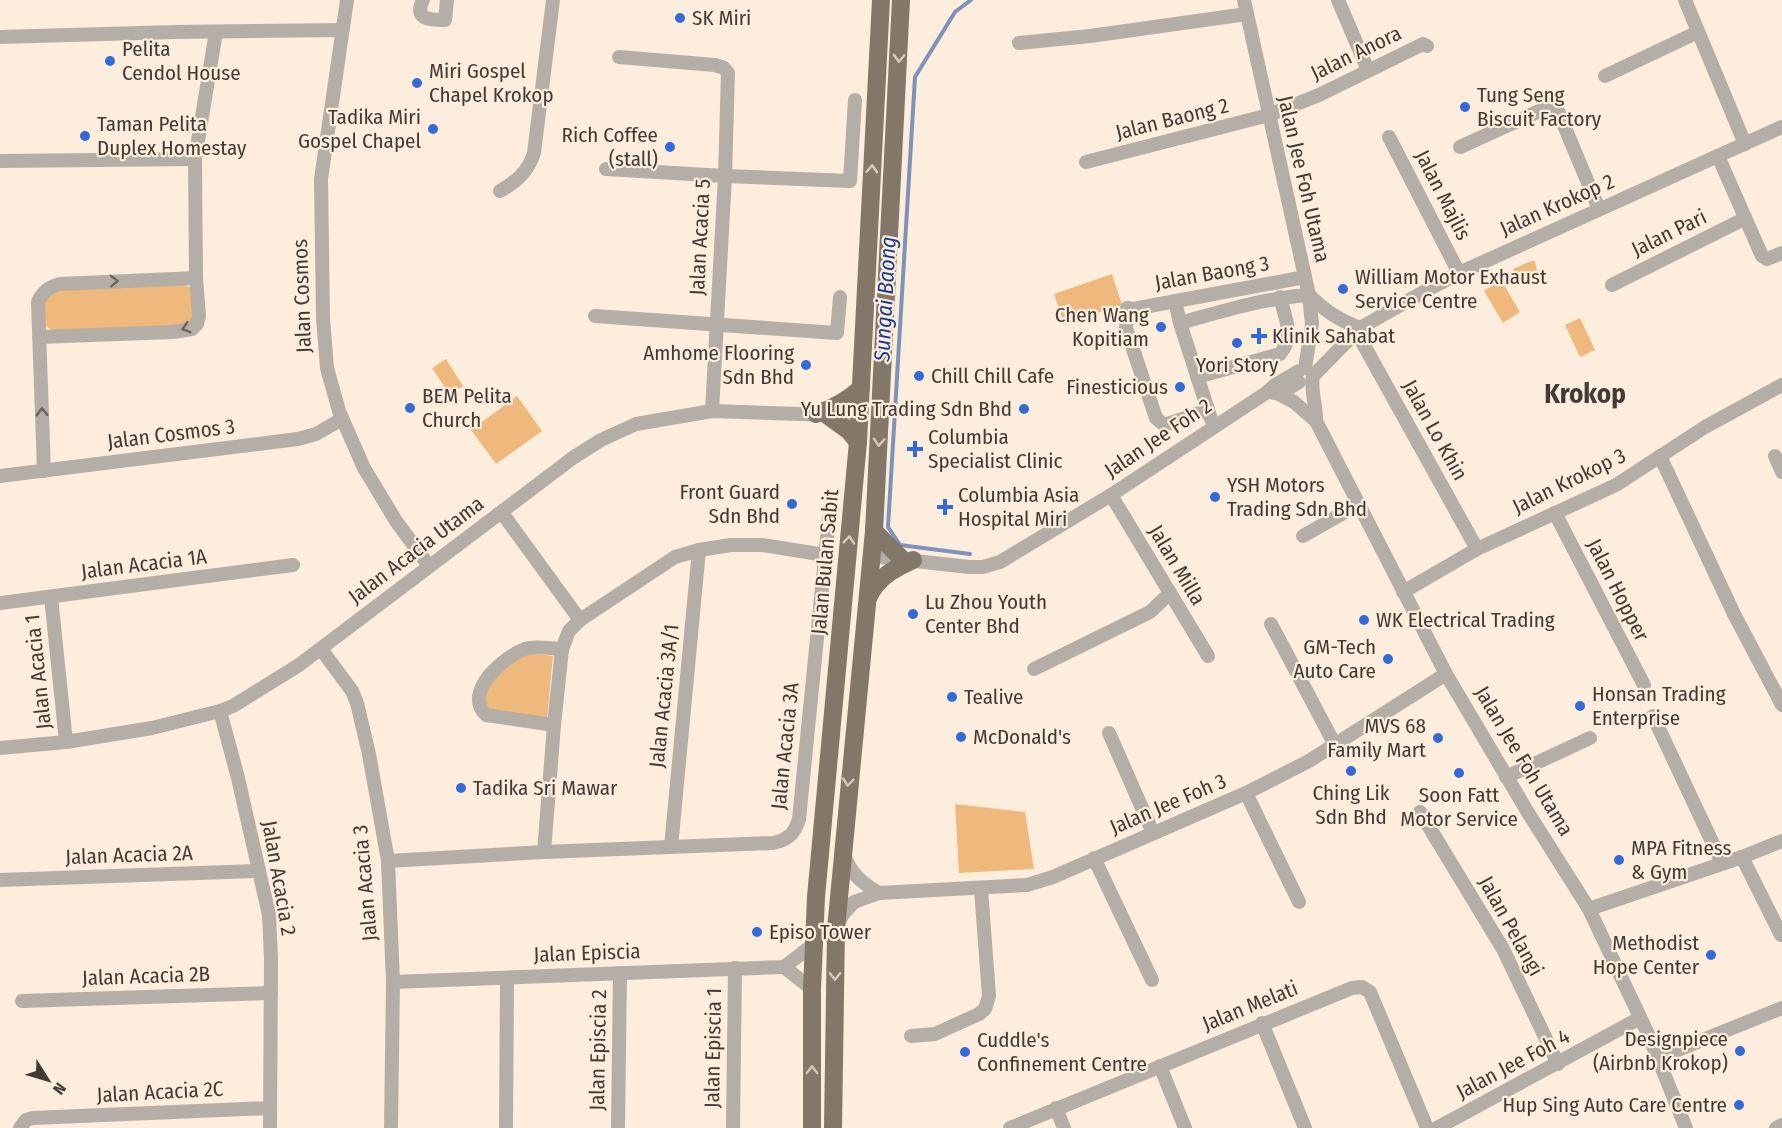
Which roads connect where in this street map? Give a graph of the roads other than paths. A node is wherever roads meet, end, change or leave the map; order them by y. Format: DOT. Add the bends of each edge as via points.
graph roads {
  1 [pos="347,0"];
  2 [pos="423,0"];
  3 [pos="447,0"];
  4 [pos="553,0"];
  5 [pos="881,0"];
  6 [pos="901,0"];
  7 [pos="1338,0"];
  8 [pos="1685,0"];
  9 [pos="1245,7"];
  10 [pos="342,30"];
  11 [pos="216,32"];
  12 [pos="1698,32"];
  13 [pos="0,37"];
  14 [pos="1019,43"];
  15 [pos="1427,46"];
  16 [pos="619,57"];
  17 [pos="1368,70"];
  18 [pos="1605,76"];
  19 [pos="855,100"];
  20 [pos="1269,115"];
  21 [pos="1782,128"];
  22 [pos="1389,137"];
  23 [pos="1745,144"];
  24 [pos="1460,147"];
  25 [pos="1718,156"];
  26 [pos="895,157"];
  27 [pos="195,159"];
  28 [pos="0,161"];
  29 [pos="1086,162"];
  30 [pos="606,169"];
  31 [pos="725,176"];
  32 [pos="500,191"];
  33 [pos="1599,209"];
  34 [pos="1744,219"];
  35 [pos="1782,253"];
  36 [pos="1460,273"];
  37 [pos="1305,277"];
  38 [pos="196,278"];
  39 [pos="1612,285"];
  40 [pos="1235,290"];
  41 [pos="1309,295"];
  42 [pos="840,297"];
  43 [pos="1280,297"];
  44 [pos="1175,301"];
  45 [pos="1238,306"];
  46 [pos="595,316"];
  47 [pos="1180,323"];
  48 [pos="716,325"];
  49 [pos="1358,330"];
  50 [pos="39,337"];
  51 [pos="1305,376"];
  52 [pos="1197,378"];
  53 [pos="1782,385"];
  54 [pos="861,388"];
  55 [pos="1271,393"];
  56 [pos="1208,410"];
  57 [pos="712,411"];
  58 [pos="1304,411"];
  59 [pos="822,415"];
  60 [pos="859,416"];
  61 [pos="342,419"];
  62 [pos="1316,421"];
  63 [pos="1213,426"];
  64 [pos="858,442"];
  65 [pos="1660,456"];
  66 [pos="1775,456"];
  67 [pos="44,471"];
  68 [pos="1782,472"];
  69 [pos="0,476"];
  70 [pos="1111,495"];
  71 [pos="1359,504"];
  72 [pos="502,513"];
  73 [pos="1555,513"];
  74 [pos="829,518"];
  75 [pos="874,531"];
  76 [pos="1303,536"];
  77 [pos="1477,549"];
  78 [pos="699,550"];
  79 [pos="825,555"];
  80 [pos="871,556"];
  81 [pos="908,559"];
  82 [pos="294,565"];
  83 [pos="429,566"];
  84 [pos="1403,592"];
  85 [pos="1170,593"];
  86 [pos="51,597"];
  87 [pos="0,603"];
  88 [pos="866,603"];
  89 [pos="580,620"];
  90 [pos="1271,624"];
  91 [pos="321,649"];
  92 [pos="562,649"];
  93 [pos="1208,656"];
  94 [pos="1034,669"];
  95 [pos="1446,674"];
  96 [pos="1644,685"];
  97 [pos="1782,705"];
  98 [pos="220,711"];
  99 [pos="1653,716"];
  100 [pos="554,725"];
  101 [pos="1109,733"];
  102 [pos="1590,738"];
  103 [pos="66,742"];
  104 [pos="1335,745"];
  105 [pos="0,748"];
  106 [pos="1506,777"];
  107 [pos="1246,793"];
  108 [pos="1420,812"];
  109 [pos="1153,833"];
  110 [pos="1782,841"];
  111 [pos="842,845"];
  112 [pos="671,847"];
  113 [pos="544,852"];
  114 [pos="1742,857"];
  115 [pos="1094,858"];
  116 [pos="388,861"];
  117 [pos="1722,863"];
  118 [pos="259,871"];
  119 [pos="0,880"];
  120 [pos="981,888"];
  121 [pos="879,893"];
  122 [pos="816,897"];
  123 [pos="1299,902"];
  124 [pos="1589,909"];
  125 [pos="836,928"];
  126 [pos="1781,935"];
  127 [pos="814,944"];
  128 [pos="784,967"];
  129 [pos="735,968"];
  130 [pos="620,973"];
  131 [pos="507,978"];
  132 [pos="1152,980"];
  133 [pos="393,982"];
  134 [pos="812,989"];
  135 [pos="271,993"];
  136 [pos="22,1001"];
  137 [pos="1782,1008"];
  138 [pos="1640,1018"];
  139 [pos="1262,1023"];
  140 [pos="911,1036"];
  141 [pos="1658,1058"];
  142 [pos="1558,1064"];
  143 [pos="1160,1066"];
  144 [pos="270,1108"];
  145 [pos="1056,1108"];
  146 [pos="152,1121"];
  147 [pos="1782,1125"];
  148 [pos="20,1128"];
  149 [pos="270,1128"];
  150 [pos="391,1128"];
  151 [pos="506,1128"];
  152 [pos="618,1128"];
  153 [pos="733,1128"];
  154 [pos="812,1128"];
  155 [pos="833,1128"];
  156 [pos="1010,1128"];
  157 [pos="1064,1128"];
  158 [pos="1185,1128"];
  159 [pos="1305,1128"];
  160 [pos="1427,1128"];
  161 [pos="1437,1128"];
  162 [pos="1686,1128"];
  163 [pos="1776,1128"];
  1 -- 10 [label="street, Jalan Cosmos"];
  2 -- 3 [label="street" via="423,17 445,20"];
  4 -- 32 [label="street" via="534,153 520,177"];
  54 -- 5 [label="main road, Jalan Bulan Sabit, one-way"];
  6 -- 26 [label="main road, Jalan Bulan Sabit, one-way"];
  7 -- 17 [label="street"];
  8 -- 12 [label="street"];
  9 -- 14 [label="street" via="1090,36"];
  9 -- 20 [label="street, Jalan Jee Foh Utama"];
  10 -- 11 [label="street"];
  10 -- 61 [label="street, Jalan Cosmos" via="320,205 325,355"];
  11 -- 13 [label="street"];
  11 -- 27 [label="street"];
  12 -- 18 [label="street"];
  12 -- 23 [label="street"];
  15 -- 17 [label="street, Jalan Anora" via="1423,44"];
  16 -- 31 [label="street, Jalan Acacia 5" via="724,68 728,73"];
  17 -- 20 [label="street, Jalan Anora"];
  19 -- 31 [label="street" via="850,181"];
  20 -- 29 [label="street, Jalan Baong 2"];
  20 -- 37 [label="street, Jalan Jee Foh Utama"];
  21 -- 23 [label="street, Jalan Krokop 2"];
  22 -- 36 [label="street, Jalan Majlis"];
  23 -- 25 [label="street, Jalan Krokop 2"];
  24 -- 33 [label="street" via="1555,104"];
  25 -- 33 [label="street, Jalan Krokop 2"];
  25 -- 34 [label="street"];
  26 -- 60 [label="main road" via="884,193 874,388"];
  26 -- 75 [label="main road, Jalan Bulan Sabit, one-way"];
  27 -- 28 [label="street"];
  27 -- 38 [label="street"];
  30 -- 31 [label="street"];
  31 -- 48 [label="street, Jalan Acacia 5"];
  33 -- 36 [label="street, Jalan Krokop 2"];
  34 -- 35 [label="street" via="1762,256 1767,259"];
  34 -- 39 [label="street, Jalan Pari"];
  36 -- 49 [label="street, Jalan Krokop 2"];
  37 -- 40 [label="street, Jalan Baong 3"];
  37 -- 41 [label="street, Jalan Jee Foh Utama"];
  50 -- 38 [label="street, one-way" via="38,302 51,286"];
  38 -- 50 [label="street, one-way" via="199,316 192,329"];
  40 -- 44 [label="street, Jalan Baong 3"];
  40 -- 45 [label="street"];
  41 -- 43 [label="street"];
  41 -- 49 [label="street"];
  41 -- 51 [label="street, Jalan Jee Foh Utama" via="1312,324"];
  42 -- 48 [label="street" via="837,333"];
  43 -- 45 [label="street"];
  43 -- 52 [label="street" via="1289,334 1280,354"];
  44 -- 47 [label="street"];
  44 -- 56 [label="street, Jalan Baong 3" via="1130,308 1126,328 1156,418 1167,424"];
  45 -- 47 [label="street"];
  46 -- 48 [label="street"];
  47 -- 52 [label="street"];
  48 -- 57 [label="street, Jalan Acacia 5"];
  49 -- 51 [label="street, Jalan Krokop 2"];
  49 -- 77 [label="street, Jalan Lo Khin"];
  67 -- 50 [label="street, one-way"];
  51 -- 55 [label="street, Jalan Jee Foh 2" via="1275,385"];
  51 -- 58 [label="street" via="1300,396"];
  51 -- 62 [label="street" via="1317,411"];
  52 -- 56 [label="street"];
  53 -- 65 [label="street, Jalan Krokop 3"];
  54 -- 59 [label="main road"];
  54 -- 60 [label="main road, Jalan Bulan Sabit"];
  55 -- 58 [label="street" via="1294,402"];
  55 -- 63 [label="street, Jalan Jee Foh 2"];
  56 -- 63 [label="street"];
  57 -- 59 [label="street, Jalan Acacia Utama"];
  57 -- 72 [label="street, Jalan Acacia Utama" via="636,424 601,440"];
  58 -- 62 [label="street"];
  59 -- 60 [label="street, Jalan Acacia Utama"];
  59 -- 64 [label="main road" via="844,427"];
  60 -- 64 [label="main road, Jalan Bulan Sabit"];
  61 -- 67 [label="street, Jalan Cosmos 3" via="298,439"];
  61 -- 83 [label="street, Jalan Cosmos" via="364,468"];
  62 -- 71 [label="street, Jalan Jee Foh Utama"];
  63 -- 70 [label="street, Jalan Jee Foh 2"];
  122 -- 64 [label="main road, Jalan Bulan Sabit, one-way"];
  65 -- 73 [label="street, Jalan Krokop 3" via="1616,485"];
  65 -- 97 [label="street" via="1734,614"];
  66 -- 68 [label="street"];
  67 -- 69 [label="street, Jalan Cosmos 3"];
  70 -- 81 [label="street, Jalan Jee Foh 2" via="1000,562 969,567"];
  70 -- 85 [label="street, Jalan Milla"];
  71 -- 76 [label="street"];
  71 -- 84 [label="street, Jalan Jee Foh Utama"];
  72 -- 83 [label="street, Jalan Acacia Utama"];
  72 -- 89 [label="street"];
  73 -- 77 [label="street, Jalan Krokop 3"];
  73 -- 96 [label="street, Jalan Hopper"];
  74 -- 79 [label="street, Jalan Acacia 3A"];
  75 -- 80 [label="main road, Jalan Bulan Sabit"];
  75 -- 81 [label="main road"];
  77 -- 84 [label="street, Jalan Krokop 3"];
  78 -- 79 [label="street" via="762,545"];
  78 -- 89 [label="street" via="675,556"];
  78 -- 112 [label="street, Jalan Acacia 3A/1"];
  79 -- 112 [label="street, Jalan Acacia 3A" via="797,825 789,837 773,843"];
  80 -- 81 [label="street, Jalan Jee Foh 2"];
  80 -- 88 [label="main road, Jalan Bulan Sabit"];
  80 -- 122 [label="main road" via="856,581 825,876"];
  81 -- 88 [label="main road" via="885,574"];
  82 -- 86 [label="street, Jalan Acacia 1A"];
  83 -- 91 [label="street, Jalan Acacia Utama"];
  84 -- 95 [label="street, Jalan Jee Foh Utama"];
  85 -- 93 [label="street, Jalan Milla"];
  85 -- 94 [label="street" via="1150,612"];
  86 -- 87 [label="street, Jalan Acacia 1A"];
  86 -- 103 [label="street, Jalan Acacia 1"];
  88 -- 111 [label="main road, Jalan Bulan Sabit, one-way"];
  89 -- 92 [label="street" via="569,631"];
  90 -- 104 [label="street"];
  91 -- 98 [label="street, Jalan Acacia Utama"];
  91 -- 116 [label="street, Jalan Acacia 3" via="357,703"];
  92 -- 100 [label="street"];
  92 -- 100 [label="street" via="521,651 492,671 481,693 486,715"];
  95 -- 104 [label="street, Jalan Jee Foh 3"];
  95 -- 106 [label="street, Jalan Jee Foh Utama"];
  98 -- 103 [label="street, Jalan Acacia Utama" via="152,728"];
  98 -- 118 [label="street, Jalan Acacia 2"];
  99 -- 117 [label="street"];
  100 -- 113 [label="street"];
  101 -- 109 [label="street"];
  102 -- 106 [label="street"];
  103 -- 105 [label="street, Jalan Acacia Utama"];
  104 -- 107 [label="street, Jalan Jee Foh 3"];
  106 -- 124 [label="street, Jalan Jee Foh Utama"];
  107 -- 109 [label="street, Jalan Jee Foh 3"];
  107 -- 123 [label="street"];
  108 -- 142 [label="street, Jalan Pelangi" via="1503,949"];
  109 -- 115 [label="street, Jalan Jee Foh 3"];
  110 -- 114 [label="street"];
  111 -- 121 [label="street" via="849,869"];
  111 -- 125 [label="main road, Jalan Bulan Sabit"];
  112 -- 113 [label="street, Jalan Acacia 3A"];
  113 -- 116 [label="street, Jalan Acacia 3A"];
  114 -- 117 [label="street"];
  114 -- 126 [label="street"];
  115 -- 120 [label="street, Jalan Jee Foh 3" via="1037,883"];
  115 -- 132 [label="street"];
  116 -- 133 [label="street, Jalan Acacia 3"];
  117 -- 124 [label="street"];
  118 -- 119 [label="street, Jalan Acacia 2A"];
  118 -- 135 [label="street, Jalan Acacia 2" via="269,915"];
  120 -- 121 [label="street, Jalan Jee Foh 3"];
  120 -- 140 [label="street" via="988,996 985,1009 935,1034"];
  121 -- 125 [label="street, Jalan Jee Foh 3" via="854,902"];
  122 -- 127 [label="main road, Jalan Bulan Sabit"];
  124 -- 138 [label="street, Jalan Jee Foh Utama"];
  125 -- 155 [label="main road, Jalan Bulan Sabit, one-way"];
  127 -- 128 [label="street"];
  127 -- 134 [label="main road, Jalan Bulan Sabit"];
  128 -- 129 [label="street, Jalan Episcia"];
  128 -- 134 [label="street"];
  129 -- 130 [label="street, Jalan Episcia"];
  129 -- 153 [label="street, Jalan Episcia 1"];
  130 -- 131 [label="street, Jalan Episcia"];
  130 -- 152 [label="street, Jalan Episcia 2"];
  131 -- 133 [label="street, Jalan Episcia"];
  131 -- 151 [label="street"];
  133 -- 150 [label="street, Jalan Acacia 3"];
  154 -- 134 [label="main road, Jalan Bulan Sabit, one-way"];
  135 -- 136 [label="street, Jalan Acacia 2B"];
  135 -- 144 [label="street, Jalan Acacia 2"];
  137 -- 141 [label="street"];
  138 -- 141 [label="street, Jalan Jee Foh Utama"];
  138 -- 142 [label="street, Jalan Jee Foh 4"];
  139 -- 143 [label="street, Jalan Melati"];
  139 -- 159 [label="street"];
  139 -- 160 [label="street, Jalan Melati" via="1352,988 1362,987 1370,992"];
  141 -- 162 [label="street, Jalan Jee Foh Utama"];
  142 -- 161 [label="street, Jalan Jee Foh 4"];
  143 -- 145 [label="street, Jalan Melati"];
  143 -- 158 [label="street"];
  144 -- 146 [label="street, Jalan Acacia 2C"];
  144 -- 149 [label="street, Jalan Acacia 2"];
  145 -- 156 [label="street, Jalan Melati"];
  145 -- 157 [label="street"];
  146 -- 148 [label="street, Jalan Acacia 2C" via="33,1118"];
  147 -- 163 [label="street"];
}
